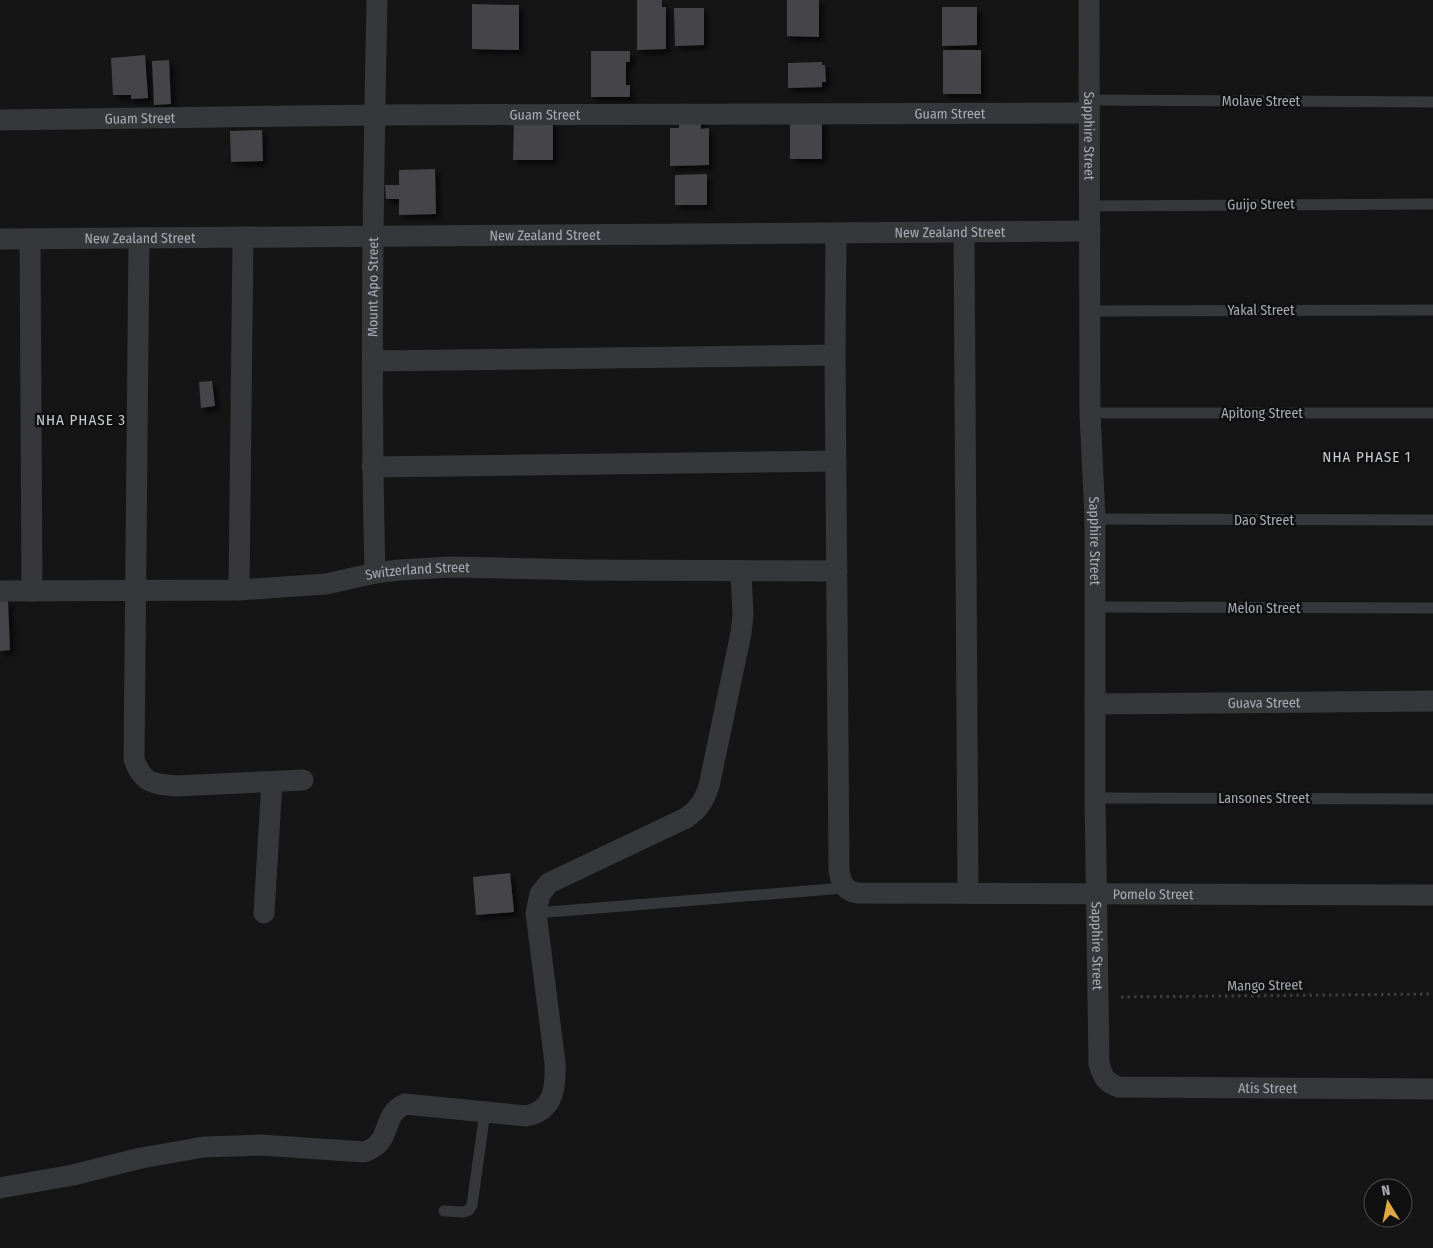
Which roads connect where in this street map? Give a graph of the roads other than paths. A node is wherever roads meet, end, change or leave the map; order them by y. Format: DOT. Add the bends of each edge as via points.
graph roads {
  1 [pos="377,0"];
  2 [pos="1089,0"];
  3 [pos="1433,102"];
  4 [pos="1089,107"];
  5 [pos="375,115"];
  6 [pos="0,120"];
  7 [pos="1433,204"];
  8 [pos="1090,206"];
  9 [pos="1090,231"];
  10 [pos="964,232"];
  11 [pos="836,233"];
  12 [pos="374,236"];
  13 [pos="243,237"];
  14 [pos="30,238"];
  15 [pos="139,238"];
  16 [pos="0,239"];
  17 [pos="1433,310"];
  18 [pos="1090,311"];
  19 [pos="835,355"];
  20 [pos="373,361"];
  21 [pos="1090,413"];
  22 [pos="1433,413"];
  23 [pos="836,461"];
  24 [pos="372,466"];
  25 [pos="1095,520"];
  26 [pos="1433,520"];
  27 [pos="741,571"];
  28 [pos="837,571"];
  29 [pos="376,573"];
  30 [pos="136,590"];
  31 [pos="239,590"];
  32 [pos="0,591"];
  33 [pos="32,591"];
  34 [pos="1096,607"];
  35 [pos="1433,608"];
  36 [pos="1433,700"];
  37 [pos="1095,704"];
  38 [pos="303,780"];
  39 [pos="272,782"];
  40 [pos="1095,798"];
  41 [pos="1433,799"];
  42 [pos="844,888"];
  43 [pos="968,893"];
  44 [pos="1096,893"];
  45 [pos="1433,895"];
  46 [pos="536,913"];
  47 [pos="264,914"];
  48 [pos="1105,1080"];
  49 [pos="1433,1089"];
  50 [pos="485,1112"];
  51 [pos="0,1188"];
  52 [pos="444,1211"];
  1 -- 5 [label="street, Mount Apo Street"];
  2 -- 4 [label="street, Sapphire Street"];
  3 -- 4 [label="lane, Molave Street"];
  4 -- 5 [label="street, Guam Street"];
  4 -- 8 [label="street, Sapphire Street"];
  5 -- 6 [label="street, Guam Street"];
  5 -- 12 [label="street, Mount Apo Street"];
  7 -- 8 [label="lane, Guijo Street"];
  8 -- 9 [label="street, Sapphire Street"];
  9 -- 10 [label="street, New Zealand Street"];
  9 -- 18 [label="street, Sapphire Street"];
  10 -- 11 [label="street, New Zealand Street"];
  10 -- 43 [label="street"];
  11 -- 12 [label="street, New Zealand Street"];
  11 -- 19 [label="street"];
  12 -- 13 [label="street, New Zealand Street"];
  12 -- 20 [label="street, Mount Apo Street"];
  13 -- 15 [label="street, New Zealand Street"];
  13 -- 31 [label="street"];
  14 -- 15 [label="street, New Zealand Street"];
  14 -- 16 [label="street, New Zealand Street"];
  14 -- 33 [label="street"];
  15 -- 30 [label="street"];
  17 -- 18 [label="lane, Yakal Street"];
  18 -- 21 [label="street, Sapphire Street"];
  19 -- 20 [label="street"];
  19 -- 23 [label="street"];
  20 -- 24 [label="street, Mount Apo Street"];
  21 -- 22 [label="lane, Apitong Street"];
  21 -- 25 [label="street, Sapphire Street"];
  23 -- 24 [label="street"];
  23 -- 28 [label="street"];
  24 -- 29 [label="street, Mount Apo Street"];
  25 -- 26 [label="lane, Dao Street"];
  25 -- 34 [label="street, Sapphire Street"];
  27 -- 28 [label="street, Switzerland Street"];
  27 -- 29 [label="street, Switzerland Street" via="452,567"];
  27 -- 46 [label="street" via="743,615 710,786 704,802 686,818 549,883 540,894"];
  28 -- 42 [label="street" via="839,871"];
  29 -- 31 [label="street, Switzerland Street" via="326,584"];
  30 -- 31 [label="street, Switzerland Street"];
  30 -- 33 [label="street, Switzerland Street"];
  30 -- 39 [label="street" via="134,759 138,772 160,785"];
  32 -- 33 [label="street, Switzerland Street"];
  34 -- 35 [label="lane, Melon Street"];
  34 -- 37 [label="street, Sapphire Street"];
  36 -- 37 [label="street, Guava Street"];
  37 -- 40 [label="street, Sapphire Street"];
  38 -- 39 [label="street"];
  39 -- 47 [label="street"];
  40 -- 41 [label="lane, Lansones Street"];
  40 -- 44 [label="street, Sapphire Street"];
  42 -- 43 [label="street, Pomelo Street" via="858,893"];
  42 -- 46 [label="lane"];
  43 -- 44 [label="street, Pomelo Street"];
  44 -- 45 [label="street, Pomelo Street"];
  44 -- 48 [label="street, Sapphire Street" via="1099,1064"];
  46 -- 50 [label="street" via="555,1063 554,1089 543,1110 535,1114"];
  48 -- 49 [label="street, Atis Street" via="1119,1087"];
  50 -- 51 [label="street" via="405,1104 392,1116 381,1143 364,1152 261,1145 204,1146"];
  50 -- 52 [label="lane" via="472,1205 462,1212"];
}
